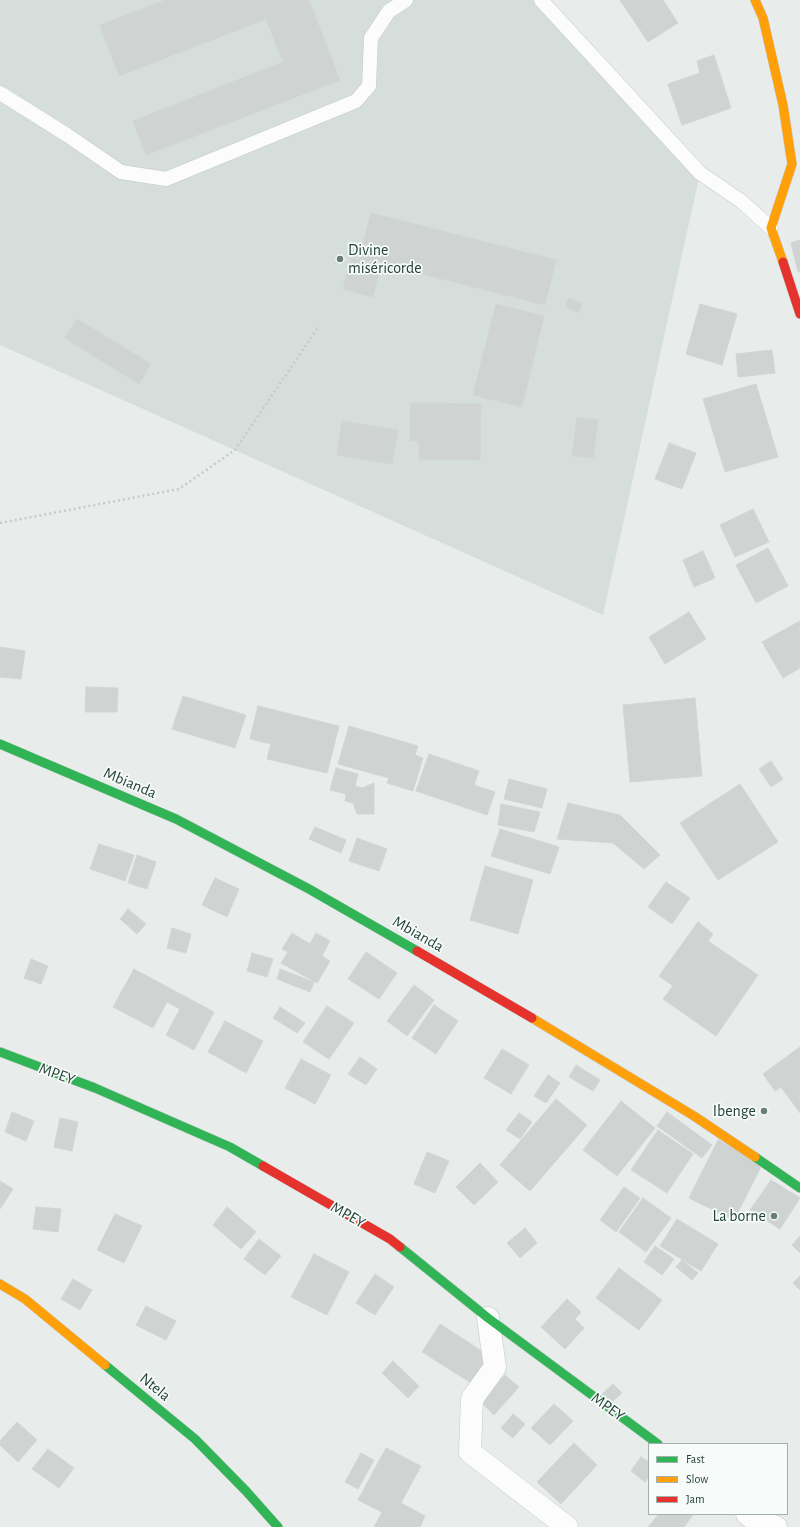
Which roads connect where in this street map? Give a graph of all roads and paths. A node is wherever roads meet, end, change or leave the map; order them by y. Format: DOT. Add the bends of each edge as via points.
graph roads {
  1 [pos="406,0"];
  2 [pos="541,0"];
  3 [pos="756,0"];
  4 [pos="0,93"];
  5 [pos="771,228"];
  6 [pos="800,314"];
  7 [pos="318,326"];
  8 [pos="0,523"];
  9 [pos="0,744"];
  10 [pos="0,1052"];
  11 [pos="800,1188"];
  12 [pos="0,1284"];
  13 [pos="488,1318"];
  14 [pos="657,1443"];
  15 [pos="748,1515"];
  16 [pos="278,1527"];
  17 [pos="567,1527"];
  18 [pos="776,1527"];
  1 -- 4 [label="lane" via="389,10 371,38 369,86 356,101 166,179 121,172"];
  2 -- 5 [label="lane" via="700,173 742,201"];
  3 -- 5 [label="street" via="763,18 783,105 792,164"];
  5 -- 6 [label="street"];
  7 -- 8 [label="path" via="235,450 179,488"];
  9 -- 11 [label="street, Mbianda" via="176,819 309,889 515,1007 681,1108"];
  10 -- 13 [label="street, MPEY" via="95,1088 230,1147 390,1239"];
  12 -- 16 [label="street, Ntela" via="25,1299 195,1439"];
  13 -- 14 [label="street, MPEY"];
  13 -- 17 [label="street" via="495,1367 472,1399 470,1452"];
  15 -- 18 [label="street"];
}
